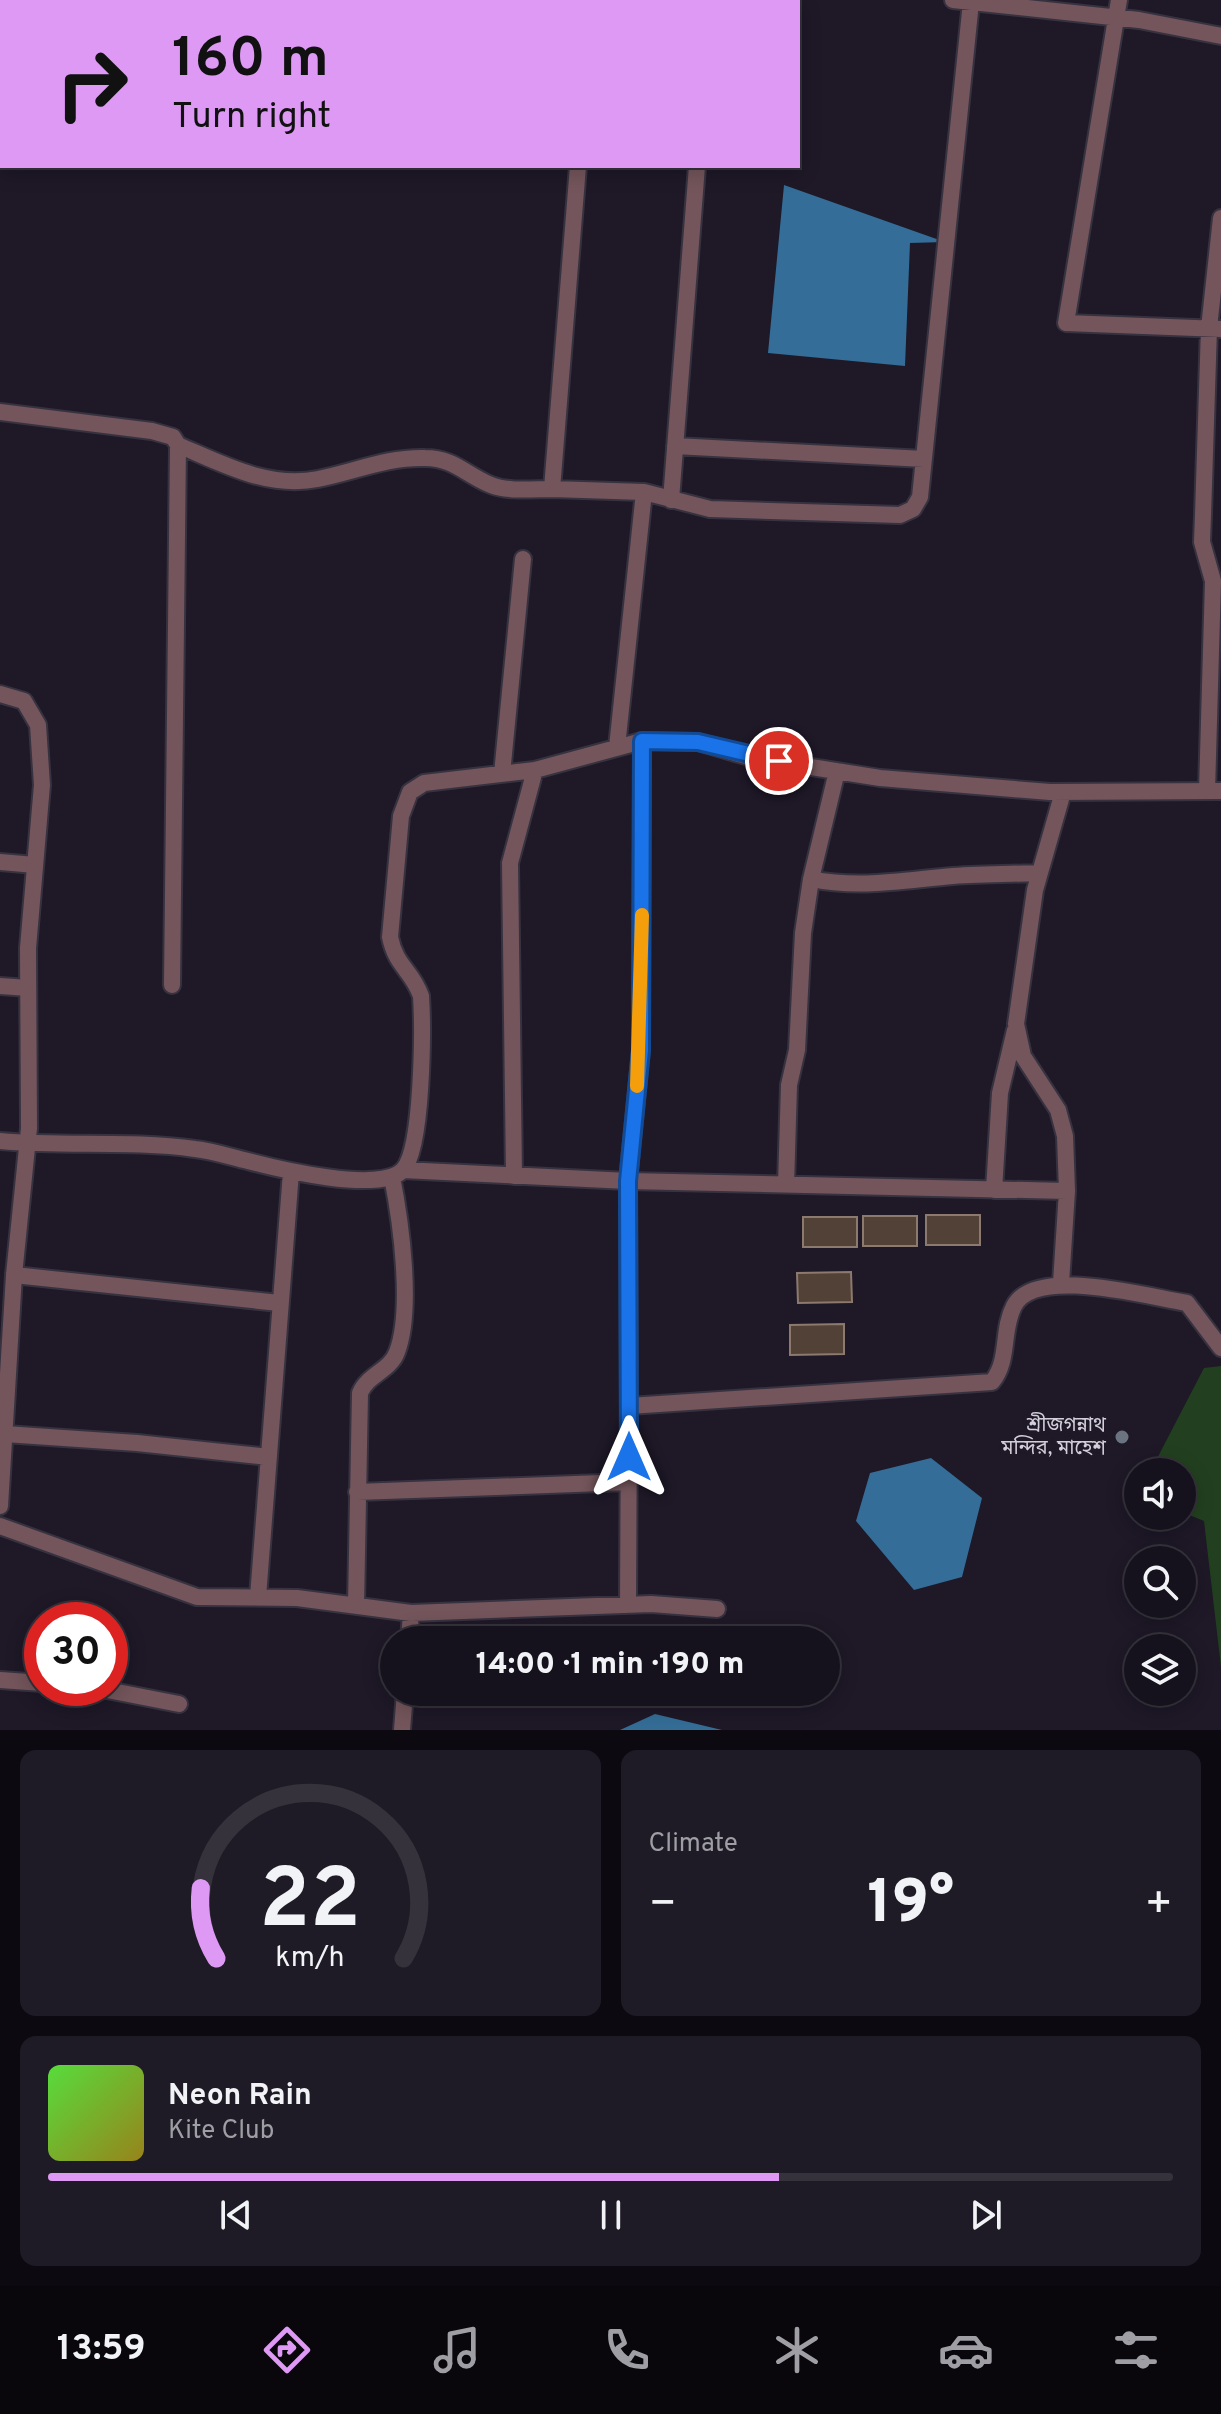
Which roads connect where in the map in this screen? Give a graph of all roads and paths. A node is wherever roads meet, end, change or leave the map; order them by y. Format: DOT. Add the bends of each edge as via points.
graph roads {
  1 [pos="953,0"];
  2 [pos="1119,0"];
  3 [pos="971,2"];
  4 [pos="1117,18"];
  5 [pos="1221,36"];
  6 [pos="578,168"];
  7 [pos="697,168"];
  8 [pos="1221,218"];
  9 [pos="1215,329"];
  10 [pos="0,412"];
  11 [pos="178,445"];
  12 [pos="675,446"];
  13 [pos="924,459"];
  14 [pos="552,489"];
  15 [pos="644,492"];
  16 [pos="671,500"];
  17 [pos="523,559"];
  18 [pos="0,694"];
  19 [pos="642,741"];
  20 [pos="617,747"];
  21 [pos="535,770"];
  22 [pos="837,771"];
  23 [pos="502,774"];
  24 [pos="1214,791"];
  25 [pos="1063,792"];
  26 [pos="0,862"];
  27 [pos="35,865"];
  28 [pos="1040,873"];
  29 [pos="811,879"];
  30 [pos="172,985"];
  31 [pos="0,986"];
  32 [pos="28,988"];
  33 [pos="1016,1024"];
  34 [pos="0,1141"];
  35 [pos="27,1144"];
  36 [pos="291,1172"];
  37 [pos="397,1173"];
  38 [pos="514,1176"];
  39 [pos="628,1181"];
  40 [pos="786,1185"];
  41 [pos="994,1190"];
  42 [pos="1067,1191"];
  43 [pos="14,1275"];
  44 [pos="1061,1283"];
  45 [pos="279,1303"];
  46 [pos="1221,1348"];
  47 [pos="629,1406"];
  48 [pos="5,1434"];
  49 [pos="269,1457"];
  50 [pos="629,1482"];
  51 [pos="357,1492"];
  52 [pos="0,1506"];
  53 [pos="0,1526"];
  54 [pos="258,1597"];
  55 [pos="628,1605"];
  56 [pos="356,1606"];
  57 [pos="717,1609"];
  58 [pos="411,1613"];
  59 [pos="410,1626"];
  60 [pos="0,1680"];
  61 [pos="24,1682"];
  62 [pos="128,1694"];
  63 [pos="179,1704"];
  64 [pos="404,1706"];
  65 [pos="402,1730"];
  1 -- 3 [label="street"];
  2 -- 4 [label="street"];
  3 -- 4 [label="street"];
  3 -- 13 [label="street"];
  4 -- 5 [label="street"];
  4 -- 9 [label="street" via="1066,323"];
  6 -- 14 [label="street"];
  7 -- 12 [label="street"];
  8 -- 9 [label="street"];
  9 -- 24 [label="street" via="1202,542 1213,581"];
  10 -- 11 [label="street" via="152,431 173,437"];
  11 -- 14 [label="street" via="269,480 302,482 364,464 423,458 449,460 502,488"];
  11 -- 30 [label="street"];
  12 -- 13 [label="street"];
  12 -- 16 [label="street"];
  13 -- 16 [label="street" via="920,497 913,509 900,515 710,509"];
  14 -- 15 [label="street"];
  15 -- 16 [label="street"];
  15 -- 20 [label="street"];
  17 -- 23 [label="street"];
  18 -- 27 [label="street" via="24,701 38,725 42,785"];
  19 -- 20 [label="street"];
  19 -- 22 [label="street" via="698,742 749,757"];
  19 -- 39 [label="street" via="641,1050"];
  20 -- 21 [label="street"];
  21 -- 23 [label="street"];
  21 -- 38 [label="street" via="510,863"];
  22 -- 25 [label="street"];
  22 -- 29 [label="street"];
  23 -- 37 [label="street" via="424,783 410,792 401,816 390,937 394,957 417,983 422,1016 417,1128 413,1151"];
  24 -- 25 [label="street"];
  25 -- 28 [label="street"];
  26 -- 27 [label="street"];
  27 -- 32 [label="street"];
  28 -- 29 [label="street" via="839,885"];
  28 -- 33 [label="street"];
  29 -- 40 [label="street" via="797,1050 789,1085"];
  31 -- 32 [label="street"];
  32 -- 35 [label="street"];
  33 -- 41 [label="street" via="1000,1093"];
  33 -- 42 [label="street" via="1023,1056 1058,1110 1065,1136"];
  34 -- 35 [label="street"];
  35 -- 36 [label="street" via="196,1149"];
  35 -- 43 [label="street"];
  36 -- 37 [label="street" via="358,1179"];
  36 -- 45 [label="street"];
  37 -- 38 [label="street"];
  37 -- 51 [label="street" via="402,1333 396,1355 364,1382 360,1393"];
  38 -- 39 [label="street"];
  39 -- 40 [label="street"];
  39 -- 47 [label="street"];
  40 -- 41 [label="street"];
  41 -- 42 [label="street"];
  42 -- 44 [label="street"];
  43 -- 45 [label="street"];
  43 -- 48 [label="street"];
  44 -- 46 [label="street" via="1187,1303"];
  44 -- 47 [label="street" via="1030,1289 1015,1304 1002,1369 992,1382"];
  45 -- 49 [label="street"];
  47 -- 50 [label="street"];
  48 -- 49 [label="street"];
  48 -- 52 [label="street"];
  49 -- 54 [label="street"];
  50 -- 51 [label="street"];
  50 -- 55 [label="street"];
  51 -- 56 [label="street"];
  53 -- 54 [label="street" via="197,1597"];
  54 -- 56 [label="street"];
  55 -- 57 [label="street"];
  55 -- 58 [label="street"];
  56 -- 58 [label="street"];
  58 -- 59 [label="street"];
  60 -- 61 [label="street"];
  62 -- 63 [label="street"];
  64 -- 65 [label="street"];
}
